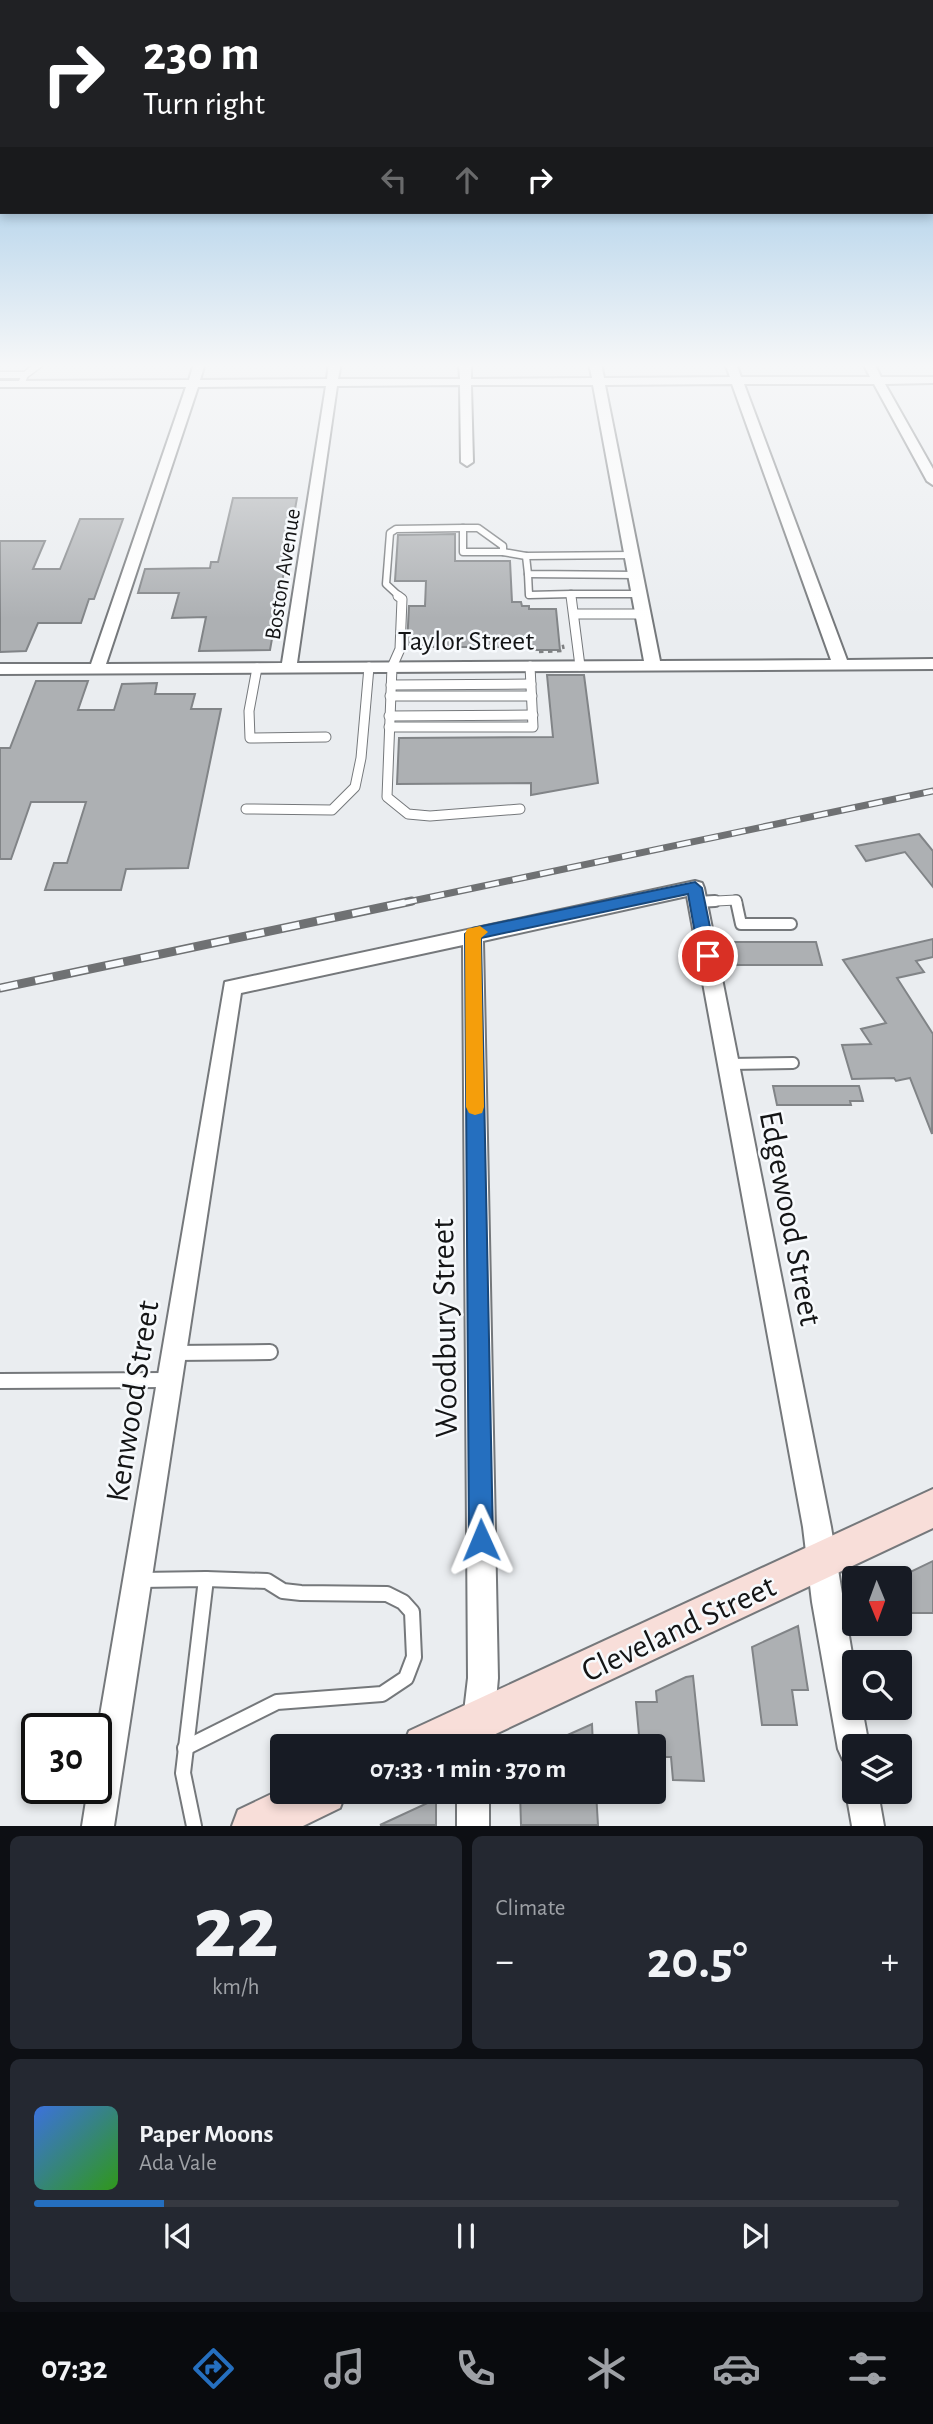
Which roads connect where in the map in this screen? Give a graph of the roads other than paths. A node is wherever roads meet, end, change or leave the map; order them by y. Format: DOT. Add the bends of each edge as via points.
graph roads {
  1 [pos="172,448"];
  2 [pos="322,448"];
  3 [pos="467,448"];
  4 [pos="612,448"];
  5 [pos="761,448"];
  6 [pos="915,448"];
  7 [pos="467,462"];
  8 [pos="933,481"];
  9 [pos="463,528"];
  10 [pos="503,552"];
  11 [pos="526,555"];
  12 [pos="632,555"];
  13 [pos="528,574"];
  14 [pos="636,575"];
  15 [pos="571,594"];
  16 [pos="639,594"];
  17 [pos="574,614"];
  18 [pos="643,614"];
  19 [pos="933,664"];
  20 [pos="841,665"];
  21 [pos="530,666"];
  22 [pos="580,666"];
  23 [pos="653,666"];
  24 [pos="257,667"];
  25 [pos="289,667"];
  26 [pos="369,667"];
  27 [pos="392,667"];
  28 [pos="97,668"];
  29 [pos="0,670"];
  30 [pos="531,684"];
  31 [pos="391,685"];
  32 [pos="390,696"];
  33 [pos="532,696"];
  34 [pos="533,715"];
  35 [pos="389,716"];
  36 [pos="389,727"];
  37 [pos="326,737"];
  38 [pos="246,809"];
  39 [pos="520,809"];
  40 [pos="696,895"];
  41 [pos="791,924"];
  42 [pos="473,934"];
  43 [pos="793,1063"];
  44 [pos="728,1064"];
  45 [pos="270,1352"];
  46 [pos="174,1353"];
  47 [pos="169,1380"];
  48 [pos="0,1381"];
  49 [pos="933,1508"];
  50 [pos="821,1560"];
  51 [pos="137,1580"];
  52 [pos="206,1580"];
  53 [pos="477,1734"];
  54 [pos="851,1734"];
  55 [pos="185,1748"];
  56 [pos="302,1804"];
  57 [pos="473,1804"];
  58 [pos="864,1804"];
  59 [pos="268,1822"];
  60 [pos="98,1825"];
  61 [pos="194,1825"];
  62 [pos="473,1825"];
  63 [pos="868,1825"];
  1 -- 28 [label="street"];
  2 -- 25 [label="street, Boston Avenue"];
  3 -- 7 [label="street"];
  4 -- 12 [label="street"];
  5 -- 20 [label="street"];
  6 -- 8 [label="street"];
  9 -- 10 [label="lane" via="478,528 503,546"];
  9 -- 10 [label="lane" via="463,552"];
  9 -- 27 [label="lane" via="396,529 390,533 386,584 402,599 400,649"];
  10 -- 11 [label="lane"];
  11 -- 12 [label="lane"];
  11 -- 13 [label="lane"];
  12 -- 14 [label="street"];
  13 -- 14 [label="lane"];
  13 -- 15 [label="lane" via="530,594"];
  14 -- 16 [label="street"];
  15 -- 16 [label="lane"];
  15 -- 17 [label="lane"];
  16 -- 18 [label="street"];
  17 -- 18 [label="lane"];
  17 -- 22 [label="lane"];
  18 -- 23 [label="street"];
  19 -- 20 [label="street, Taylor Street"];
  20 -- 23 [label="street, Taylor Street"];
  21 -- 22 [label="street, Taylor Street"];
  21 -- 27 [label="street, Taylor Street"];
  21 -- 30 [label="lane"];
  22 -- 23 [label="street, Taylor Street"];
  24 -- 25 [label="street, Taylor Street"];
  24 -- 28 [label="street, Taylor Street"];
  24 -- 37 [label="lane" via="249,711 250,738"];
  25 -- 26 [label="street, Taylor Street"];
  26 -- 27 [label="street, Taylor Street"];
  26 -- 38 [label="lane" via="355,786 332,810"];
  27 -- 31 [label="lane"];
  28 -- 29 [label="street, Taylor Street"];
  30 -- 31 [label="lane"];
  30 -- 33 [label="lane"];
  31 -- 32 [label="lane"];
  32 -- 33 [label="lane"];
  32 -- 35 [label="lane"];
  33 -- 34 [label="lane"];
  34 -- 35 [label="lane"];
  34 -- 36 [label="lane" via="533,727"];
  35 -- 36 [label="lane"];
  36 -- 39 [label="lane" via="387,797 408,814"];
  40 -- 41 [label="lane" via="736,900 741,924"];
  40 -- 42 [label="street"];
  40 -- 44 [label="street, Edgewood Street"];
  42 -- 46 [label="street, Kenwood Street" via="232,987"];
  42 -- 53 [label="street, Woodbury Street" via="483,1678"];
  43 -- 44 [label="lane"];
  44 -- 50 [label="street, Edgewood Street"];
  45 -- 46 [label="lane"];
  46 -- 47 [label="street, Kenwood Street"];
  47 -- 48 [label="lane"];
  47 -- 51 [label="street, Kenwood Street"];
  49 -- 50 [label="main road, Cleveland Street"];
  50 -- 53 [label="main road, Cleveland Street"];
  50 -- 54 [label="street"];
  51 -- 52 [label="lane"];
  51 -- 60 [label="street, Kenwood Street"];
  52 -- 55 [label="lane"];
  52 -- 55 [label="lane" via="267,1581 282,1591 301,1593 387,1594 410,1607 414,1665 408,1678 382,1694 295,1699 265,1707"];
  55 -- 61 [label="lane" via="183,1773"];
  56 -- 59 [label="main road"];
  57 -- 62 [label="street"];
  58 -- 63 [label="street"];
}
